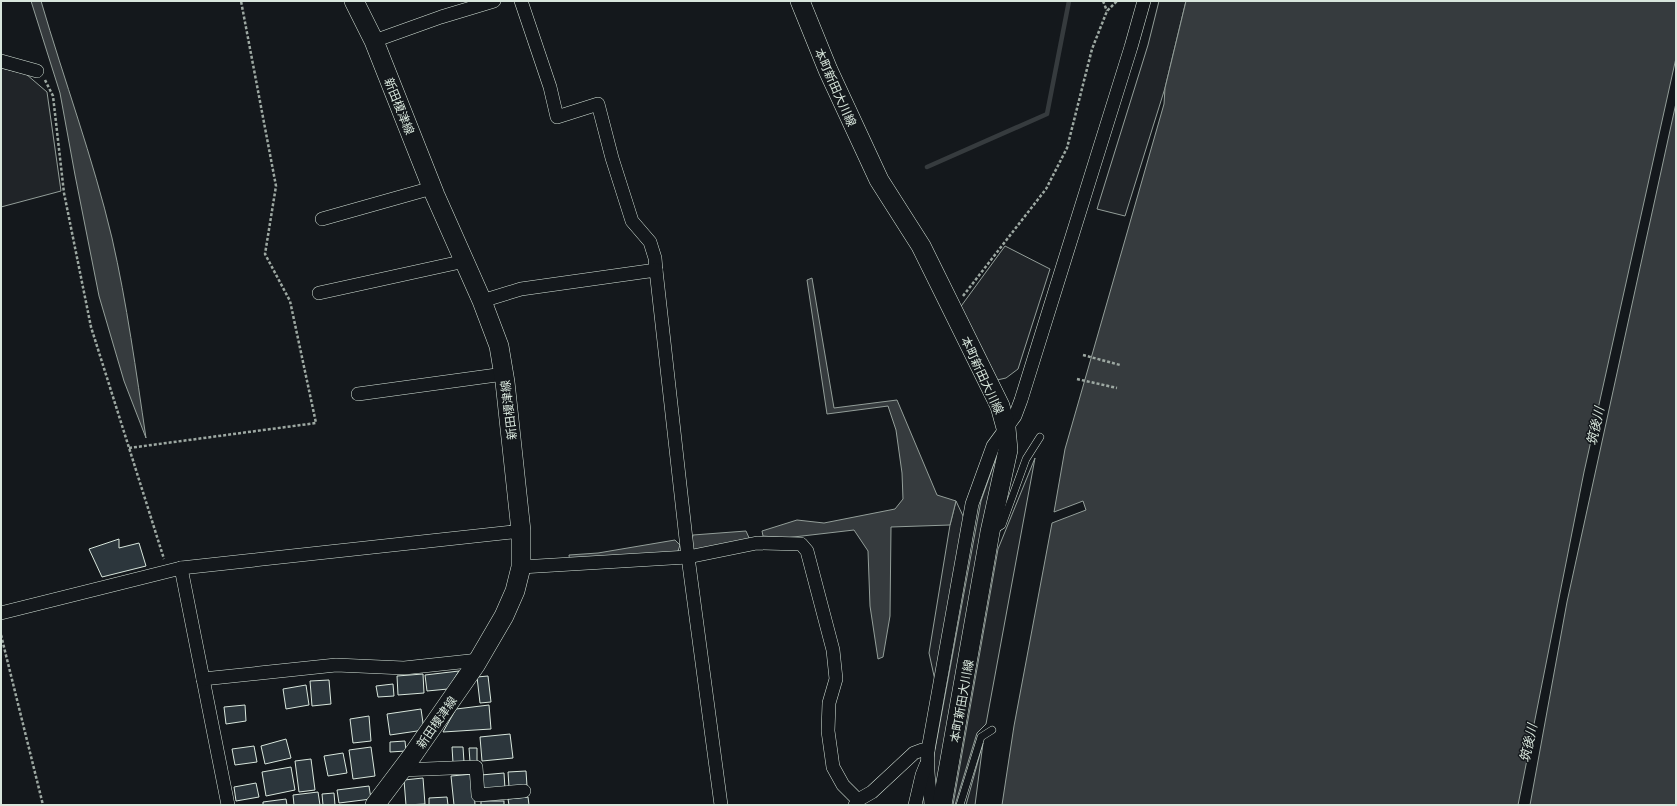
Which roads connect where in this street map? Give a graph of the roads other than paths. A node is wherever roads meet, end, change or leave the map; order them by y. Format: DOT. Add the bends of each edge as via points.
graph roads {
  1 [pos="354,1"];
  2 [pos="494,1"];
  3 [pos="521,1"];
  4 [pos="800,1"];
  5 [pos="1144,1"];
  6 [pos="374,41"];
  7 [pos="1,61"];
  8 [pos="37,71"];
  9 [pos="432,188"];
  10 [pos="322,219"];
  11 [pos="466,261"];
  12 [pos="656,270"];
  13 [pos="319,293"];
  14 [pos="482,301"];
  15 [pos="504,374"];
  16 [pos="358,394"];
  17 [pos="1006,428"];
  18 [pos="1040,437"];
  19 [pos="521,532"];
  20 [pos="990,532"];
  21 [pos="688,557"];
  22 [pos="521,567"];
  23 [pos="181,568"];
  24 [pos="1,613"];
  25 [pos="478,660"];
  26 [pos="203,679"];
  27 [pos="992,730"];
  28 [pos="928,750"];
  29 [pos="926,765"];
  30 [pos="401,770"];
  31 [pos="524,791"];
  32 [pos="857,803"];
  33 [pos="228,805"];
  34 [pos="375,805"];
  35 [pos="721,805"];
  36 [pos="915,805"];
  37 [pos="931,805"];
  38 [pos="942,805"];
  39 [pos="960,805"];
  1 -- 6 [label="main road, 新田榎津線"];
  2 -- 6 [label="street"];
  3 -- 12 [label="street" via="550,87 557,117 598,104 632,221 650,242"];
  4 -- 17 [label="main road, 本町新田大川線" via="828,70 879,180 921,246 1000,406"];
  5 -- 17 [label="street" via="1021,400 1015,416"];
  6 -- 9 [label="main road, 新田榎津線"];
  7 -- 8 [label="street"];
  9 -- 10 [label="street"];
  9 -- 11 [label="main road, 新田榎津線"];
  11 -- 13 [label="street"];
  11 -- 14 [label="main road, 新田榎津線"];
  12 -- 14 [label="street" via="521,289"];
  12 -- 21 [label="street"];
  14 -- 15 [label="main road, 新田榎津線" via="499,346"];
  15 -- 16 [label="street"];
  15 -- 19 [label="main road, 新田榎津線"];
  17 -- 20 [label="main road, 本町新田大川線" via="1008,450"];
  17 -- 28 [label="street" via="993,446 972,504"];
  18 -- 20 [label="lane" via="1026,460 1002,525"];
  19 -- 22 [label="main road, 新田榎津線"];
  19 -- 23 [label="street"];
  20 -- 38 [label="main road, 本町新田大川線"];
  21 -- 22 [label="street"];
  21 -- 32 [label="street" via="757,543 801,544 807,551 833,650 836,679 828,703 828,731 833,767"];
  21 -- 35 [label="street"];
  22 -- 25 [label="main road, 新田榎津線" via="512,597"];
  23 -- 24 [label="street"];
  23 -- 26 [label="street"];
  25 -- 26 [label="street" via="404,668 336,665"];
  25 -- 30 [label="main road, 新田榎津線"];
  26 -- 33 [label="street"];
  27 -- 39 [label="lane" via="981,737"];
  28 -- 29 [label="street"];
  28 -- 32 [label="street" via="914,754"];
  29 -- 36 [label="street"];
  29 -- 37 [label="street"];
  30 -- 31 [label="street" via="476,767 478,795"];
  30 -- 34 [label="main road, 新田榎津線"];
}
